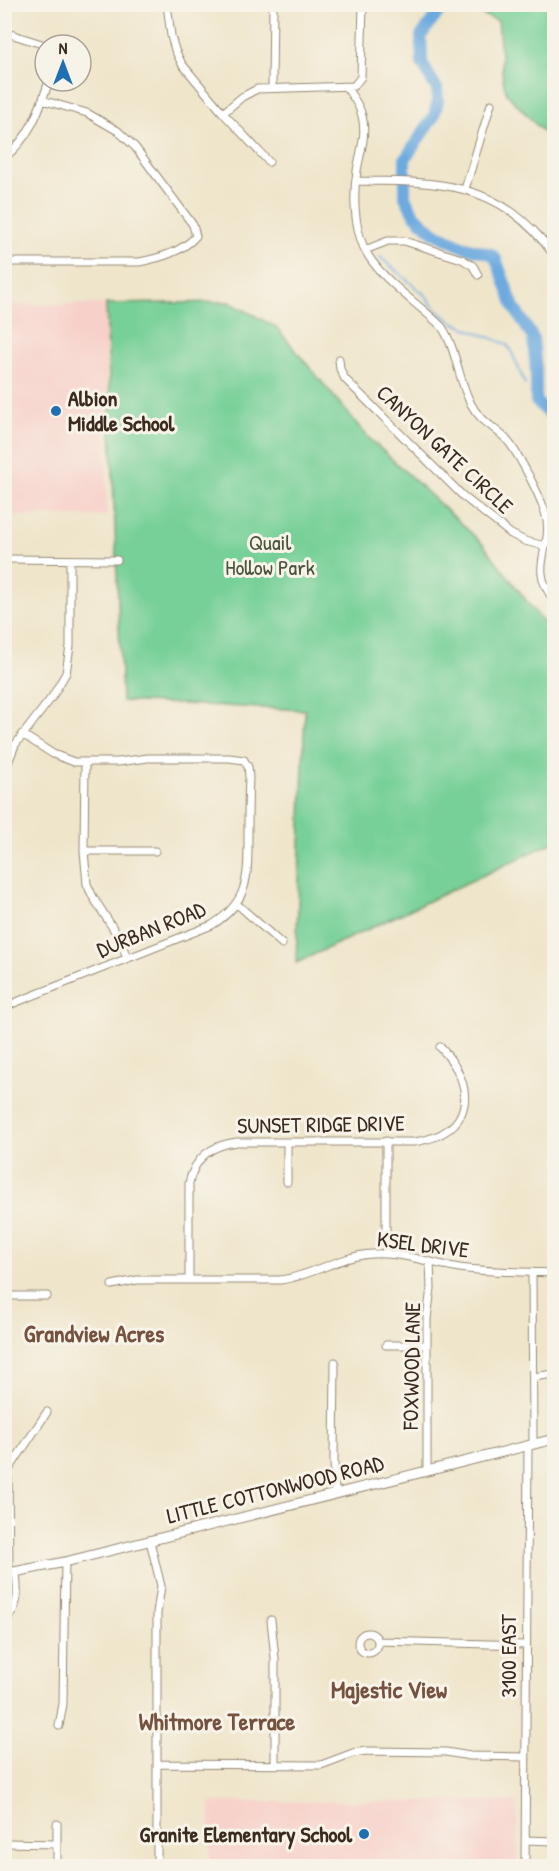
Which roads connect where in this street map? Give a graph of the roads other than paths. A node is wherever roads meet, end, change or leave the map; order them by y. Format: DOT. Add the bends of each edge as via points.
graph roads {
  1 [pos="167,4"];
  2 [pos="273,4"];
  3 [pos="363,4"];
  4 [pos="4,32"];
  5 [pos="33,41"];
  6 [pos="272,87"];
  7 [pos="346,87"];
  8 [pos="45,93"];
  9 [pos="42,100"];
  10 [pos="490,104"];
  11 [pos="223,112"];
  12 [pos="4,158"];
  13 [pos="269,162"];
  14 [pos="356,181"];
  15 [pos="465,189"];
  16 [pos="365,250"];
  17 [pos="555,255"];
  18 [pos="4,262"];
  19 [pos="478,275"];
  20 [pos="339,359"];
  21 [pos="544,546"];
  22 [pos="4,560"];
  23 [pos="70,560"];
  24 [pos="117,560"];
  25 [pos="555,600"];
  26 [pos="22,734"];
  27 [pos="85,763"];
  28 [pos="4,773"];
  29 [pos="84,851"];
  30 [pos="155,851"];
  31 [pos="237,904"];
  32 [pos="282,944"];
  33 [pos="127,957"];
  34 [pos="4,1007"];
  35 [pos="440,1047"];
  36 [pos="386,1141"];
  37 [pos="287,1142"];
  38 [pos="287,1182"];
  39 [pos="386,1254"];
  40 [pos="430,1262"];
  41 [pos="531,1272"];
  42 [pos="555,1273"];
  43 [pos="189,1280"];
  44 [pos="112,1286"];
  45 [pos="4,1296"];
  46 [pos="47,1296"];
  47 [pos="386,1345"];
  48 [pos="427,1345"];
  49 [pos="335,1362"];
  50 [pos="555,1374"];
  51 [pos="532,1377"];
  52 [pos="47,1412"];
  53 [pos="555,1439"];
  54 [pos="530,1445"];
  55 [pos="427,1471"];
  56 [pos="335,1494"];
  57 [pos="150,1541"];
  58 [pos="65,1562"];
  59 [pos="10,1574"];
  60 [pos="271,1620"];
  61 [pos="4,1622"];
  62 [pos="378,1641"];
  63 [pos="526,1645"];
  64 [pos="59,1726"];
  65 [pos="525,1757"];
  66 [pos="157,1764"];
  67 [pos="275,1764"];
  68 [pos="57,1824"];
  69 [pos="525,1840"];
  70 [pos="555,1840"];
  71 [pos="4,1844"];
  72 [pos="56,1844"];
  73 [pos="57,1866"];
  74 [pos="157,1866"];
  75 [pos="525,1866"];
  1 -- 11 [label="street" via="171,36 182,64"];
  2 -- 6 [label="street"];
  3 -- 7 [label="street" via="361,77 354,86"];
  4 -- 5 [label="street"];
  6 -- 7 [label="street"];
  6 -- 11 [label="street" via="249,92"];
  7 -- 14 [label="street" via="362,114 363,147"];
  8 -- 9 [label="street"];
  9 -- 12 [label="street" via="26,136"];
  9 -- 18 [label="street" via="98,118 127,138 193,225 196,236 164,256 139,262"];
  10 -- 15 [label="street"];
  11 -- 13 [label="street"];
  14 -- 15 [label="street" via="417,182"];
  14 -- 16 [label="street" via="357,225"];
  15 -- 17 [label="street" via="515,213"];
  16 -- 19 [label="street" via="388,241 404,241 462,259"];
  16 -- 21 [label="street" via="376,267 446,333 471,406 512,447 543,507 547,523"];
  20 -- 21 [label="street, CANYON GATE CIRCLE" via="345,379 452,486 511,534"];
  21 -- 25 [label="street" via="543,578"];
  22 -- 23 [label="street"];
  23 -- 24 [label="street"];
  23 -- 26 [label="street" via="70,646 66,673"];
  26 -- 27 [label="street" via="63,759"];
  26 -- 28 [label="street"];
  27 -- 29 [label="street"];
  27 -- 31 [label="street, DURBAN ROAD" via="148,758 244,760 249,777 248,868"];
  29 -- 30 [label="street"];
  29 -- 33 [label="street" via="87,884"];
  31 -- 32 [label="street"];
  31 -- 33 [label="street, DURBAN ROAD" via="212,925"];
  33 -- 34 [label="street, DURBAN ROAD"];
  35 -- 36 [label="street, SUNSET RIDGE DRIVE" via="458,1070 464,1094 456,1124 426,1140"];
  36 -- 37 [label="street, SUNSET RIDGE DRIVE"];
  36 -- 39 [label="street"];
  37 -- 38 [label="street"];
  37 -- 43 [label="street, SUNSET RIDGE DRIVE" via="224,1143 212,1148 195,1165 188,1194"];
  39 -- 40 [label="street, KSEL DRIVE"];
  39 -- 43 [label="street, KSEL DRIVE" via="360,1255 289,1279"];
  40 -- 41 [label="street, KSEL DRIVE"];
  40 -- 48 [label="street, FOXWOOD LANE"];
  41 -- 42 [label="street, KSEL DRIVE"];
  41 -- 51 [label="street, 3100 EAST"];
  43 -- 44 [label="street, KSEL DRIVE" via="128,1281"];
  45 -- 46 [label="street"];
  47 -- 48 [label="street"];
  48 -- 55 [label="street, FOXWOOD LANE"];
  49 -- 56 [label="street"];
  50 -- 51 [label="street"];
  51 -- 54 [label="street, 3100 EAST"];
  52 -- 59 [label="street" via="8,1471"];
  53 -- 54 [label="main road, LITTLE COTTONWOOD ROAD"];
  54 -- 55 [label="main road, LITTLE COTTONWOOD ROAD"];
  54 -- 63 [label="street, 3100 EAST"];
  55 -- 56 [label="main road, LITTLE COTTONWOOD ROAD"];
  56 -- 57 [label="main road, LITTLE COTTONWOOD ROAD"];
  57 -- 58 [label="main road, LITTLE COTTONWOOD ROAD"];
  57 -- 66 [label="street" via="161,1586 157,1612"];
  58 -- 59 [label="main road, LITTLE COTTONWOOD ROAD"];
  58 -- 64 [label="street" via="63,1704"];
  59 -- 61 [label="street" via="17,1602"];
  60 -- 67 [label="street"];
  62 -- 63 [label="street"];
  63 -- 65 [label="street, 3100 EAST"];
  65 -- 67 [label="street" via="366,1751 327,1764"];
  65 -- 69 [label="street, 3100 EAST"];
  66 -- 67 [label="street"];
  66 -- 74 [label="street"];
  68 -- 72 [label="street"];
  69 -- 70 [label="street"];
  69 -- 75 [label="street, 3100 EAST"];
  71 -- 72 [label="street"];
  72 -- 73 [label="street"];
}
